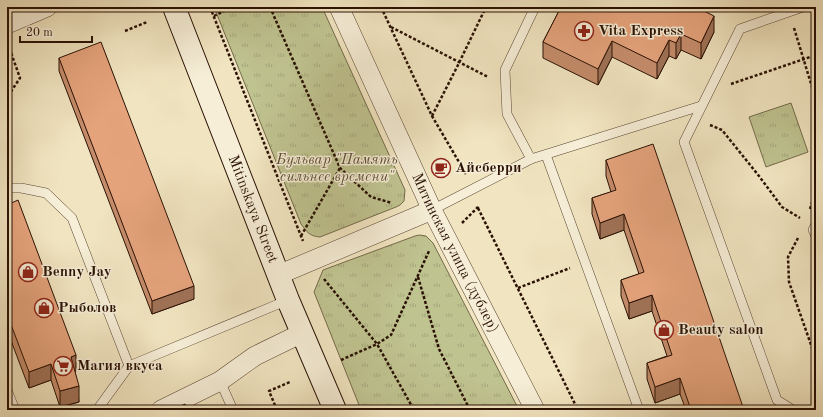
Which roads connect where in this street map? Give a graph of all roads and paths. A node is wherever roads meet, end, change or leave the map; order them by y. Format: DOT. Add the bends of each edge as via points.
graph roads {
  1 [pos="47,7"];
  2 [pos="174,7"];
  3 [pos="210,7"];
  4 [pos="232,7"];
  5 [pos="270,7"];
  6 [pos="339,7"];
  7 [pos="381,7"];
  8 [pos="486,7"];
  9 [pos="535,7"];
  10 [pos="803,7"];
  11 [pos="789,12"];
  12 [pos="16,16"];
  13 [pos="214,16"];
  14 [pos="147,22"];
  15 [pos="390,27"];
  16 [pos="125,31"];
  17 [pos="9,47"];
  18 [pos="816,55"];
  19 [pos="804,59"];
  20 [pos="460,63"];
  21 [pos="506,86"];
  22 [pos="708,92"];
  23 [pos="8,96"];
  24 [pos="816,100"];
  25 [pos="701,106"];
  26 [pos="432,116"];
  27 [pos="695,119"];
  28 [pos="546,155"];
  29 [pos="531,159"];
  30 [pos="340,168"];
  31 [pos="816,184"];
  32 [pos="7,188"];
  33 [pos="474,188"];
  34 [pos="393,203"];
  35 [pos="478,207"];
  36 [pos="432,210"];
  37 [pos="806,221"];
  38 [pos="462,223"];
  39 [pos="815,230"];
  40 [pos="431,247"];
  41 [pos="584,262"];
  42 [pos="278,275"];
  43 [pos="417,277"];
  44 [pos="325,280"];
  45 [pos="518,288"];
  46 [pos="288,300"];
  47 [pos="302,333"];
  48 [pos="377,344"];
  49 [pos="816,359"];
  50 [pos="341,360"];
  51 [pos="129,366"];
  52 [pos="220,381"];
  53 [pos="290,382"];
  54 [pos="7,390"];
  55 [pos="15,410"];
  56 [pos="97,410"];
  57 [pos="161,410"];
  58 [pos="233,410"];
  59 [pos="277,410"];
  60 [pos="335,410"];
  61 [pos="414,410"];
  62 [pos="470,410"];
  63 [pos="535,410"];
  64 [pos="578,410"];
  65 [pos="639,410"];
  66 [pos="793,410"];
  1 -- 12 [label="street"];
  2 -- 42 [label="main road, Mitinskaya Street"];
  3 -- 13 [label="path"];
  4 -- 13 [label="path"];
  5 -- 30 [label="path"];
  6 -- 36 [label="street, Митинская улица (дублер)"];
  7 -- 15 [label="path"];
  8 -- 20 [label="path"];
  9 -- 21 [label="lane" via="505,70"];
  10 -- 11 [label="lane"];
  11 -- 19 [label="path"];
  11 -- 22 [label="lane" via="740,29"];
  13 -- 30 [label="path" via="301,236"];
  14 -- 16 [label="path"];
  15 -- 20 [label="path"];
  15 -- 26 [label="path"];
  17 -- 23 [label="path" via="20,78"];
  18 -- 19 [label="path"];
  19 -- 22 [label="path"];
  19 -- 24 [label="path"];
  20 -- 21 [label="path"];
  20 -- 26 [label="path"];
  21 -- 29 [label="lane" via="507,114"];
  22 -- 25 [label="lane"];
  25 -- 27 [label="lane"];
  25 -- 28 [label="lane"];
  26 -- 33 [label="path"];
  27 -- 37 [label="path" via="722,130 782,207"];
  27 -- 66 [label="lane" via="684,142 777,400"];
  28 -- 29 [label="lane"];
  28 -- 41 [label="lane"];
  29 -- 33 [label="lane"];
  30 -- 34 [label="path" via="371,197"];
  31 -- 37 [label="path"];
  32 -- 51 [label="lane" via="46,193 72,218"];
  33 -- 35 [label="path"];
  33 -- 36 [label="lane"];
  35 -- 38 [label="path"];
  35 -- 45 [label="path"];
  36 -- 42 [label="street"];
  36 -- 63 [label="street, Митинская улица (дублер)"];
  37 -- 39 [label="path"];
  37 -- 49 [label="path" via="788,257 789,282"];
  40 -- 43 [label="path"];
  41 -- 45 [label="path"];
  41 -- 65 [label="lane"];
  42 -- 46 [label="main road, Mitinskaya Street"];
  43 -- 48 [label="path" via="391,335"];
  43 -- 62 [label="path" via="439,349"];
  44 -- 48 [label="path"];
  45 -- 64 [label="path"];
  46 -- 47 [label="main road, Mitinskaya Street"];
  46 -- 51 [label="lane"];
  47 -- 52 [label="street" via="255,356"];
  47 -- 60 [label="main road, Mitinskaya Street"];
  48 -- 50 [label="path"];
  48 -- 61 [label="path"];
  51 -- 56 [label="lane"];
  52 -- 57 [label="street"];
  52 -- 58 [label="lane"];
  53 -- 59 [label="path" via="269,391"];
  54 -- 55 [label="lane"];
}
